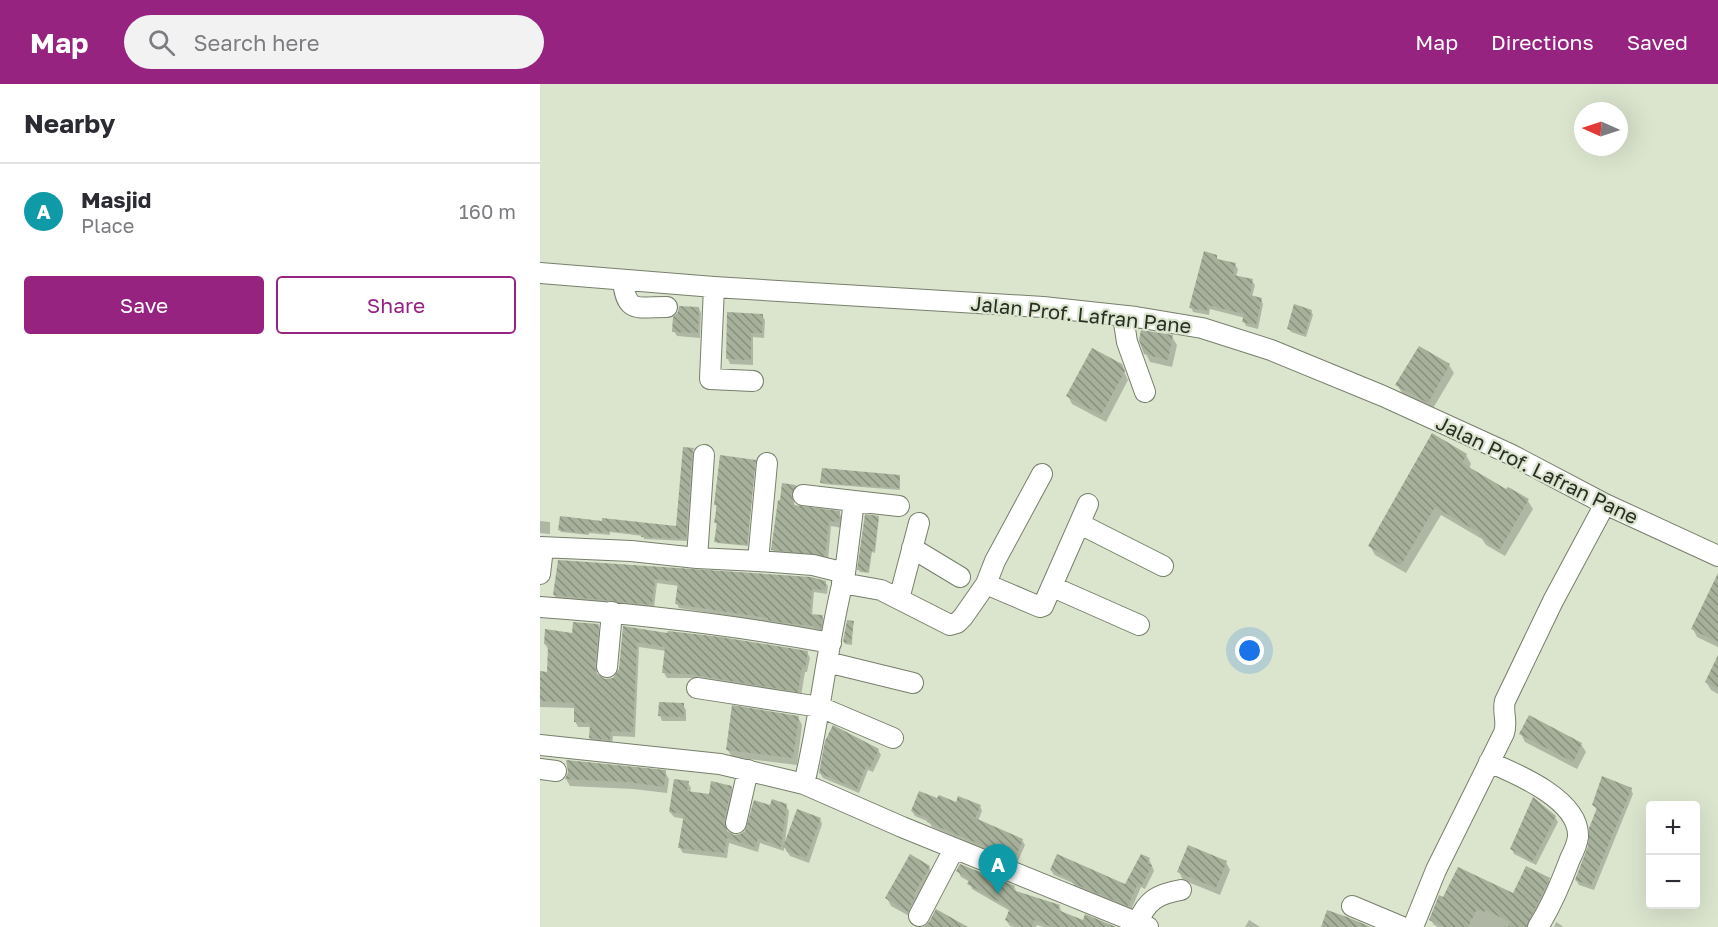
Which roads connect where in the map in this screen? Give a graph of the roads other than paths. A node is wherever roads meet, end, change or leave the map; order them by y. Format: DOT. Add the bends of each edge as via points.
graph roads {
  1 [pos="540,273"];
  2 [pos="623,280"];
  3 [pos="714,287"];
  4 [pos="667,307"];
  5 [pos="1123,316"];
  6 [pos="753,381"];
  7 [pos="1144,392"];
  8 [pos="704,455"];
  9 [pos="767,463"];
  10 [pos="1042,474"];
  11 [pos="803,495"];
  12 [pos="854,501"];
  13 [pos="1088,504"];
  14 [pos="1605,504"];
  15 [pos="899,506"];
  16 [pos="919,523"];
  17 [pos="1080,524"];
  18 [pos="542,548"];
  19 [pos="912,548"];
  20 [pos="1718,556"];
  21 [pos="697,558"];
  22 [pos="758,561"];
  23 [pos="1163,566"];
  24 [pos="540,574"];
  25 [pos="960,577"];
  26 [pos="843,578"];
  27 [pos="986,584"];
  28 [pos="1053,587"];
  29 [pos="899,599"];
  30 [pos="540,607"];
  31 [pos="612,612"];
  32 [pos="1139,625"];
  33 [pos="829,653"];
  34 [pos="607,667"];
  35 [pos="913,683"];
  36 [pos="697,688"];
  37 [pos="820,707"];
  38 [pos="893,738"];
  39 [pos="540,745"];
  40 [pos="1489,762"];
  41 [pos="748,770"];
  42 [pos="804,784"];
  43 [pos="736,823"];
  44 [pos="954,849"];
  45 [pos="1180,890"];
  46 [pos="1352,906"];
  47 [pos="919,916"];
  48 [pos="1143,925"];
  49 [pos="1402,927"];
  50 [pos="1413,927"];
  51 [pos="1538,927"];
  1 -- 2 [label="street, Jalan Prof. Lafran Pane"];
  2 -- 3 [label="street, Jalan Prof. Lafran Pane"];
  2 -- 4 [label="street" via="630,304"];
  3 -- 5 [label="street, Jalan Prof. Lafran Pane" via="1043,307"];
  3 -- 6 [label="street" via="710,379"];
  5 -- 7 [label="street" via="1127,342"];
  5 -- 14 [label="street, Jalan Prof. Lafran Pane" via="1202,328 1271,350 1478,439"];
  8 -- 21 [label="street"];
  9 -- 22 [label="street"];
  10 -- 27 [label="street"];
  11 -- 12 [label="street"];
  12 -- 15 [label="street"];
  12 -- 26 [label="street"];
  13 -- 17 [label="street"];
  14 -- 20 [label="street, Jalan Prof. Lafran Pane"];
  14 -- 40 [label="street" via="1505,701 1506,728"];
  16 -- 19 [label="street"];
  17 -- 23 [label="street"];
  17 -- 28 [label="street"];
  18 -- 21 [label="street"];
  18 -- 24 [label="street"];
  19 -- 25 [label="street"];
  19 -- 29 [label="street"];
  21 -- 22 [label="street"];
  22 -- 26 [label="street" via="813,565"];
  26 -- 29 [label="street"];
  26 -- 33 [label="street"];
  27 -- 28 [label="street" via="1040,607"];
  27 -- 29 [label="street" via="963,617 950,625"];
  28 -- 32 [label="street"];
  30 -- 31 [label="street"];
  31 -- 33 [label="street" via="771,632"];
  31 -- 34 [label="street"];
  33 -- 35 [label="street"];
  33 -- 37 [label="street"];
  36 -- 37 [label="street"];
  37 -- 38 [label="street"];
  37 -- 42 [label="street"];
  39 -- 41 [label="street"];
  40 -- 50 [label="street"];
  40 -- 51 [label="street" via="1544,789 1568,811 1575,824 1577,842 1562,883"];
  41 -- 42 [label="street"];
  41 -- 43 [label="street"];
  42 -- 44 [label="street"];
  44 -- 47 [label="street"];
  44 -- 48 [label="street"];
  45 -- 48 [label="street" via="1157,897 1146,906"];
  46 -- 49 [label="street"];
}
